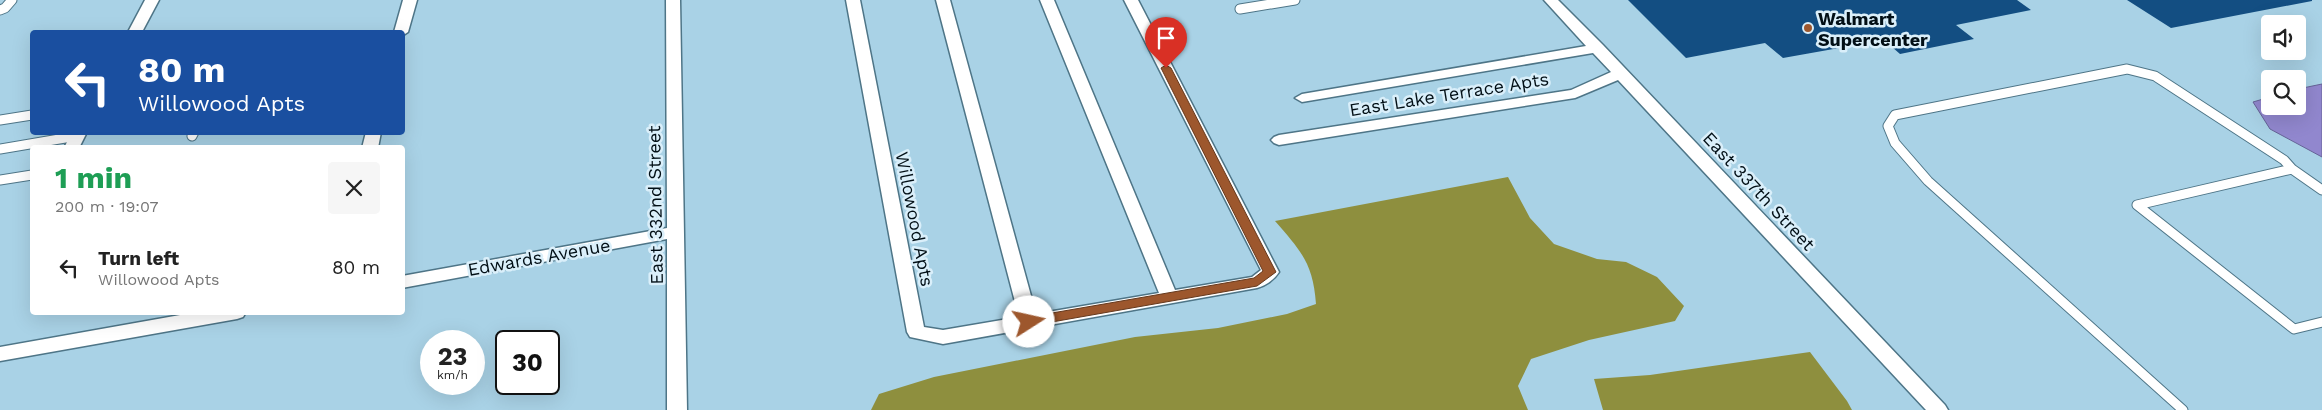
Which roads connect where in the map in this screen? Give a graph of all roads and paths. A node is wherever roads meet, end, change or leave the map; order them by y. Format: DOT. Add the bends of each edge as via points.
graph roads {
  1 [pos="12,0"];
  2 [pos="152,0"];
  3 [pos="410,0"];
  4 [pos="673,0"];
  5 [pos="853,0"];
  6 [pos="943,0"];
  7 [pos="1047,0"];
  8 [pos="1131,0"];
  9 [pos="1295,0"];
  10 [pos="1552,0"];
  11 [pos="1240,9"];
  12 [pos="0,10"];
  13 [pos="135,30"];
  14 [pos="402,30"];
  15 [pos="1598,48"];
  16 [pos="1621,73"];
  17 [pos="1302,98"];
  18 [pos="30,114"];
  19 [pos="0,120"];
  20 [pos="76,139"];
  21 [pos="1279,140"];
  22 [pos="30,145"];
  23 [pos="30,145"];
  24 [pos="0,149"];
  25 [pos="2292,169"];
  26 [pos="30,174"];
  27 [pos="0,180"];
  28 [pos="2322,190"];
  29 [pos="676,232"];
  30 [pos="405,281"];
  31 [pos="1169,297"];
  32 [pos="220,315"];
  33 [pos="1029,322"];
  34 [pos="2322,322"];
  35 [pos="0,354"];
  36 [pos="677,410"];
  37 [pos="1938,410"];
  38 [pos="2183,410"];
  1 -- 12 [label="lane"];
  2 -- 13 [label="street"];
  3 -- 14 [label="street"];
  4 -- 29 [label="street, East 332nd Street"];
  5 -- 33 [label="street, Willowood Apts" via="916,332 942,337"];
  6 -- 33 [label="street"];
  7 -- 31 [label="street"];
  8 -- 31 [label="street, Willowood Apts" via="1270,272 1257,282"];
  9 -- 11 [label="lane"];
  10 -- 15 [label="street, East 337th Street"];
  15 -- 16 [label="street, East 337th Street"];
  15 -- 17 [label="street, East Lake Terrace Apts"];
  16 -- 21 [label="street, East Lake Terrace Apts" via="1575,94"];
  16 -- 37 [label="street, East 337th Street"];
  18 -- 19 [label="lane"];
  20 -- 23 [label="lane"];
  22 -- 24 [label="lane"];
  25 -- 28 [label="lane"];
  25 -- 34 [label="lane" via="2136,205 2294,329"];
  25 -- 38 [label="lane" via="2284,160 2180,91 2155,76 2127,69 1895,115 1888,126 1895,143 1928,181"];
  26 -- 27 [label="lane"];
  29 -- 30 [label="street, Edwards Avenue"];
  29 -- 36 [label="street, East 332nd Street"];
  31 -- 33 [label="street, Willowood Apts"];
  32 -- 35 [label="street"];
}
